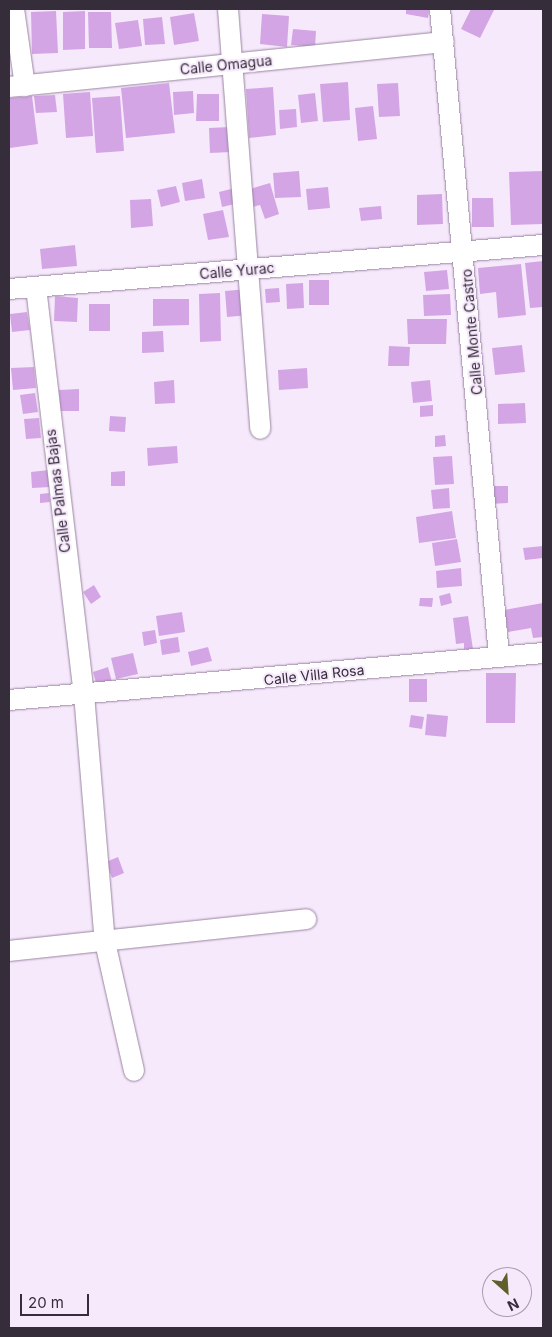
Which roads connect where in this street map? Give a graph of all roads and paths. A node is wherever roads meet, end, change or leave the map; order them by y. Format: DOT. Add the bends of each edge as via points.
graph roads {
  1 [pos="14,9"];
  2 [pos="228,9"];
  3 [pos="440,9"];
  4 [pos="444,42"];
  5 [pos="233,64"];
  6 [pos="17,86"];
  7 [pos="543,245"];
  8 [pos="465,252"];
  9 [pos="249,270"];
  10 [pos="36,287"];
  11 [pos="9,289"];
  12 [pos="260,429"];
  13 [pos="543,653"];
  14 [pos="498,656"];
  15 [pos="84,694"];
  16 [pos="9,700"];
  17 [pos="306,919"];
  18 [pos="105,942"];
  19 [pos="9,951"];
  20 [pos="134,1070"];
  1 -- 6 [label="street"];
  2 -- 5 [label="street"];
  3 -- 4 [label="street, Calle Monte Castro"];
  4 -- 5 [label="street, Calle Omagua"];
  4 -- 8 [label="street, Calle Monte Castro"];
  5 -- 6 [label="street, Calle Omagua"];
  5 -- 9 [label="street"];
  7 -- 8 [label="street, Calle Yurac"];
  8 -- 9 [label="street, Calle Yurac"];
  8 -- 14 [label="street, Calle Monte Castro"];
  9 -- 10 [label="street, Calle Yurac"];
  9 -- 12 [label="street"];
  10 -- 11 [label="street, Calle Yurac"];
  10 -- 15 [label="street, Calle Palmas Bajas"];
  13 -- 14 [label="street, Calle Villa Rosa"];
  14 -- 15 [label="street, Calle Villa Rosa"];
  15 -- 16 [label="street, Calle Villa Rosa"];
  15 -- 18 [label="street, Calle Palmas Bajas"];
  17 -- 18 [label="street"];
  18 -- 19 [label="street"];
  18 -- 20 [label="street, Calle Palmas Bajas"];
}
